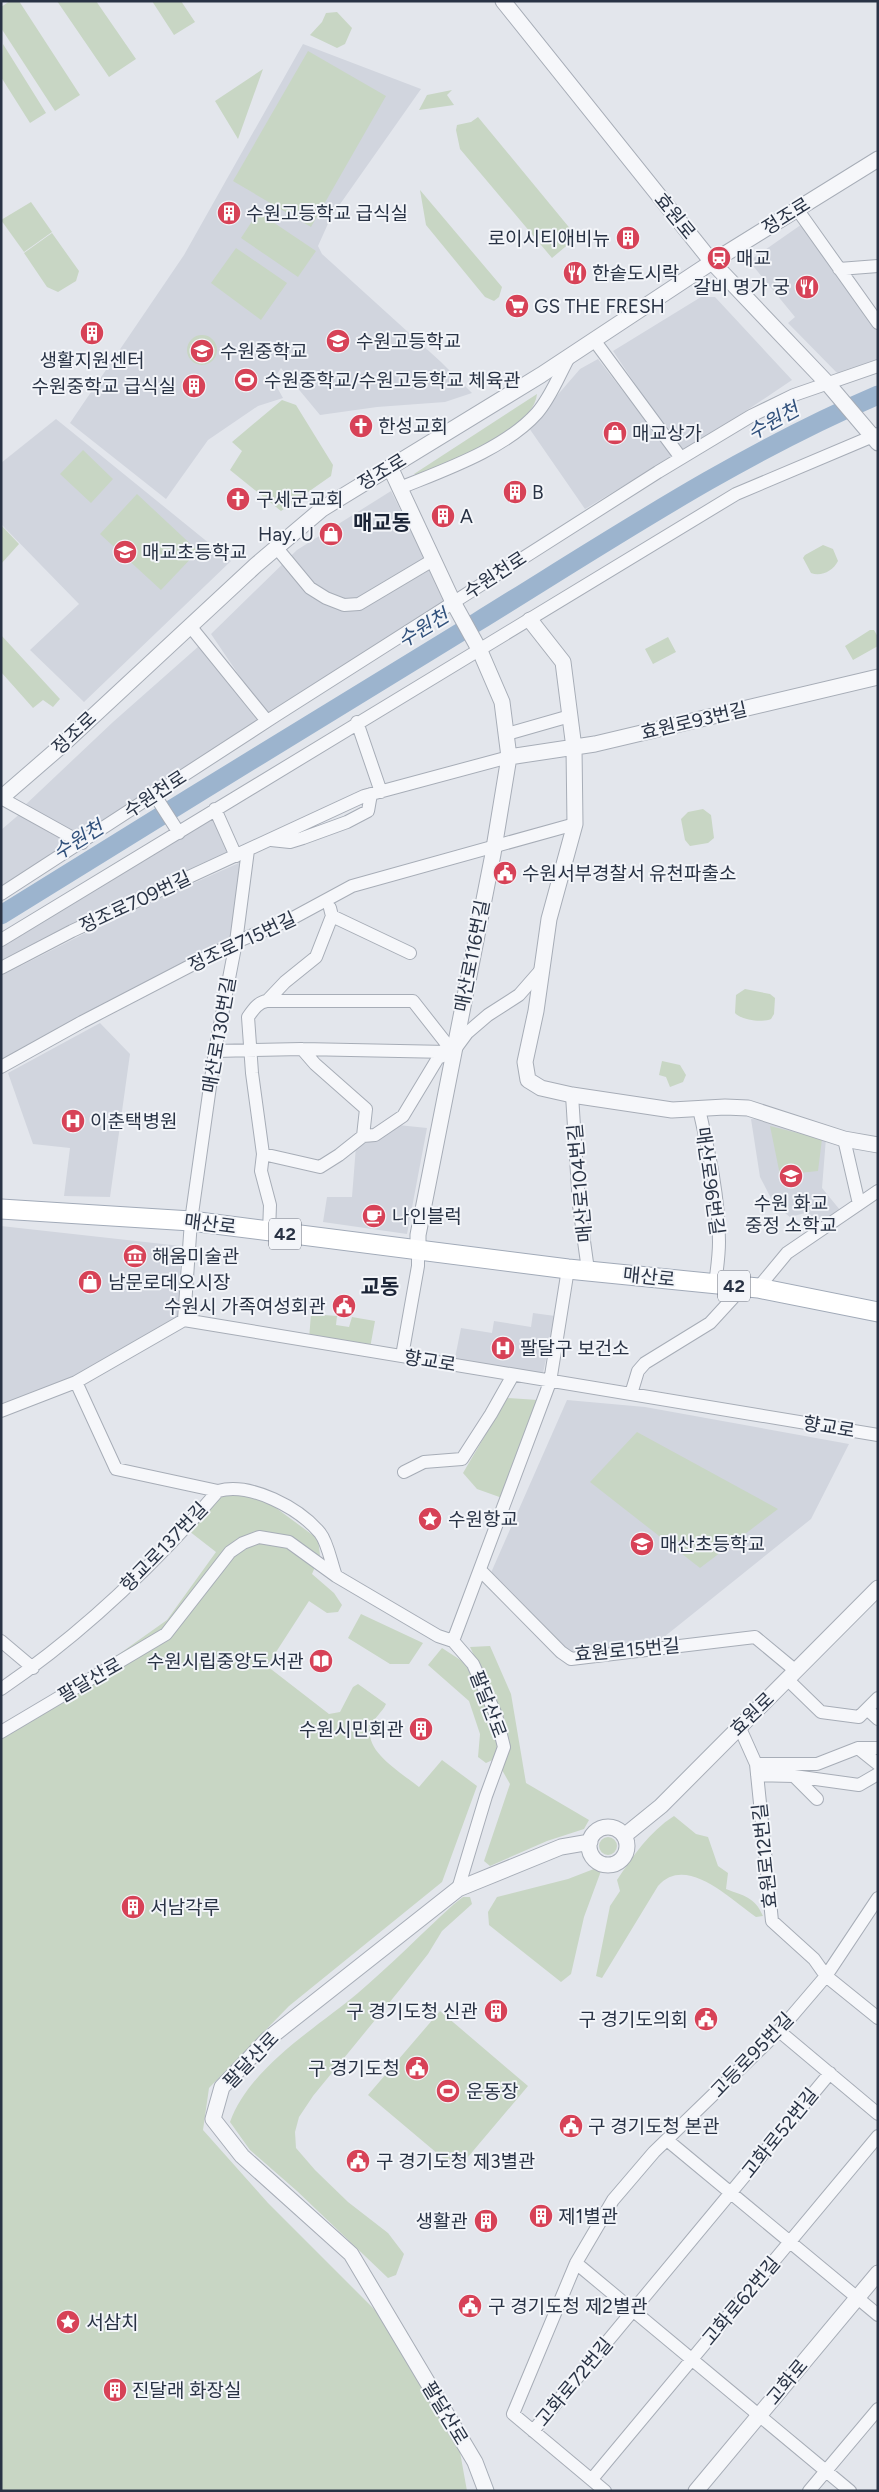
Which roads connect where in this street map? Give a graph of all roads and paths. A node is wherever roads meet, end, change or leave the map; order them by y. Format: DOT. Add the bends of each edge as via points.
graph roads {
  1 [pos="503,1"];
  2 [pos="878,159"];
  3 [pos="797,209"];
  4 [pos="712,262"];
  5 [pos="878,266"];
  6 [pos="839,269"];
  7 [pos="878,323"];
  8 [pos="594,340"];
  9 [pos="569,357"];
  10 [pos="878,366"];
  11 [pos="832,389"];
  12 [pos="873,435"];
  13 [pos="680,458"];
  14 [pos="390,467"];
  15 [pos="400,488"];
  16 [pos="276,547"];
  17 [pos="433,560"];
  18 [pos="455,606"];
  19 [pos="530,620"];
  20 [pos="190,626"];
  21 [pos="478,647"];
  22 [pos="878,676"];
  23 [pos="570,716"];
  24 [pos="267,721"];
  25 [pos="358,722"];
  26 [pos="506,734"];
  27 [pos="574,748"];
  28 [pos="508,757"];
  29 [pos="376,793"];
  30 [pos="154,794"];
  31 [pos="1,798"];
  32 [pos="214,809"];
  33 [pos="575,824"];
  34 [pos="179,832"];
  35 [pos="82,843"];
  36 [pos="494,845"];
  37 [pos="248,850"];
  38 [pos="236,856"];
  39 [pos="1,894"];
  40 [pos="329,900"];
  41 [pos="332,916"];
  42 [pos="1,940"];
  43 [pos="236,942"];
  44 [pos="410,953"];
  45 [pos="1,968"];
  46 [pos="540,971"];
  47 [pos="267,1001"];
  48 [pos="302,1049"];
  49 [pos="252,1050"];
  50 [pos="214,1051"];
  51 [pos="452,1052"];
  52 [pos="1,1067"];
  53 [pos="572,1095"];
  54 [pos="699,1109"];
  55 [pos="363,1136"];
  56 [pos="844,1139"];
  57 [pos="878,1145"];
  58 [pos="264,1154"];
  59 [pos="878,1192"];
  60 [pos="859,1204"];
  61 [pos="1,1209"];
  62 [pos="191,1221"];
  63 [pos="269,1232"];
  64 [pos="418,1250"];
  65 [pos="568,1269"];
  66 [pos="588,1270"];
  67 [pos="715,1284"];
  68 [pos="751,1288"];
  69 [pos="878,1312"];
  70 [pos="184,1320"];
  71 [pos="402,1356"];
  72 [pos="513,1375"];
  73 [pos="76,1382"];
  74 [pos="550,1382"];
  75 [pos="631,1394"];
  76 [pos="1,1411"];
  77 [pos="878,1436"];
  78 [pos="404,1472"];
  79 [pos="218,1491"];
  80 [pos="481,1571"];
  81 [pos="336,1576"];
  82 [pos="878,1588"];
  83 [pos="1,1641"];
  84 [pos="454,1641"];
  85 [pos="33,1668"];
  86 [pos="792,1675"];
  87 [pos="1,1689"];
  88 [pos="878,1698"];
  89 [pos="867,1709"];
  90 [pos="878,1719"];
  91 [pos="740,1726"];
  92 [pos="1,1732"];
  93 [pos="858,1748"];
  94 [pos="878,1748"];
  95 [pos="878,1764"];
  96 [pos="756,1769"];
  97 [pos="878,1774"];
  98 [pos="794,1776"];
  99 [pos="817,1799"];
  100 [pos="624,1836"];
  101 [pos="590,1842"];
  102 [pos="458,1889"];
  103 [pos="878,1898"];
  104 [pos="826,1976"];
  105 [pos="878,2018"];
  106 [pos="779,2031"];
  107 [pos="830,2073"];
  108 [pos="878,2114"];
  109 [pos="878,2136"];
  110 [pos="667,2140"];
  111 [pos="731,2193"];
  112 [pos="789,2242"];
  113 [pos="576,2263"];
  114 [pos="878,2273"];
  115 [pos="857,2298"];
  116 [pos="634,2310"];
  117 [pos="878,2315"];
  118 [pos="692,2359"];
  119 [pos="878,2410"];
  120 [pos="758,2415"];
  121 [pos="533,2431"];
  122 [pos="826,2471"];
  123 [pos="592,2479"];
  124 [pos="486,2491"];
  125 [pos="605,2491"];
  126 [pos="696,2491"];
  127 [pos="809,2491"];
  128 [pos="850,2491"];
  1 -- 4 [label="street, 효원로"];
  2 -- 3 [label="street, 정조로"];
  3 -- 4 [label="street, 정조로"];
  3 -- 6 [label="street"];
  4 -- 8 [label="street, 정조로"];
  4 -- 11 [label="street, 효원로"];
  5 -- 6 [label="street"];
  6 -- 7 [label="street"];
  8 -- 9 [label="street, 정조로"];
  8 -- 13 [label="street"];
  9 -- 14 [label="street, 정조로"];
  9 -- 15 [label="street, 정조로" via="536,414 506,439"];
  10 -- 11 [label="street, 수원천로"];
  11 -- 12 [label="street, 효원로"];
  11 -- 13 [label="street, 수원천로" via="794,395"];
  12 -- 19 [label="street" via="736,494"];
  13 -- 18 [label="street, 수원천로"];
  14 -- 15 [label="street, 매산로116번길"];
  14 -- 16 [label="street, 정조로" via="322,509"];
  15 -- 17 [label="street, 매산로116번길"];
  16 -- 17 [label="street" via="310,588 344,605 359,604"];
  16 -- 20 [label="street, 정조로"];
  17 -- 18 [label="street, 매산로116번길"];
  18 -- 21 [label="street, 매산로116번길"];
  18 -- 24 [label="street, 수원천로"];
  19 -- 21 [label="street"];
  19 -- 23 [label="street" via="563,662"];
  20 -- 24 [label="street"];
  20 -- 31 [label="street, 정조로"];
  21 -- 25 [label="street"];
  21 -- 26 [label="street, 매산로116번길" via="502,702"];
  22 -- 27 [label="street, 효원로93번길"];
  23 -- 26 [label="street"];
  23 -- 27 [label="street"];
  24 -- 30 [label="street, 수원천로"];
  25 -- 29 [label="street"];
  25 -- 32 [label="street"];
  26 -- 28 [label="street, 매산로116번길"];
  27 -- 28 [label="street, 효원로93번길"];
  27 -- 33 [label="street"];
  28 -- 29 [label="street, 정조로709번길"];
  28 -- 36 [label="street, 매산로116번길"];
  29 -- 37 [label="street, 정조로709번길"];
  30 -- 34 [label="street"];
  30 -- 35 [label="street, 수원천로"];
  31 -- 35 [label="street, 정조로"];
  32 -- 34 [label="street"];
  32 -- 38 [label="street"];
  33 -- 36 [label="street, 정조로715번길"];
  33 -- 46 [label="street" via="549,919"];
  34 -- 42 [label="street"];
  35 -- 39 [label="street, 수원천로"];
  36 -- 40 [label="street, 정조로715번길" via="352,886"];
  36 -- 51 [label="street, 매산로116번길"];
  37 -- 38 [label="street, 정조로709번길"];
  37 -- 43 [label="street, 매산로130번길"];
  38 -- 45 [label="street, 정조로709번길" via="72,931"];
  40 -- 41 [label="street"];
  40 -- 43 [label="street, 정조로715번길"];
  41 -- 44 [label="street"];
  41 -- 47 [label="street" via="316,957"];
  43 -- 50 [label="street, 매산로130번길"];
  43 -- 52 [label="street, 정조로715번길"];
  46 -- 51 [label="street, 매산로116번길" via="519,995 488,1015"];
  46 -- 53 [label="street, 매산로96번길" via="525,1062 528,1080 542,1088"];
  47 -- 49 [label="street" via="248,1017"];
  47 -- 51 [label="street, 매산로116번길" via="413,1001"];
  48 -- 49 [label="street"];
  48 -- 51 [label="street"];
  48 -- 55 [label="street" via="366,1109"];
  49 -- 50 [label="street"];
  49 -- 58 [label="street" via="252,1073"];
  50 -- 62 [label="street, 매산로130번길"];
  51 -- 55 [label="street, 매산로116번길" via="438,1058 403,1116 375,1135"];
  51 -- 64 [label="street, 매산로116번길" via="418,1235"];
  53 -- 54 [label="street, 매산로96번길" via="672,1110"];
  53 -- 66 [label="street, 매산로104번길" via="579,1205"];
  54 -- 56 [label="street, 매산로96번길" via="748,1108"];
  54 -- 67 [label="street, 매산로96번길" via="717,1201 719,1243"];
  55 -- 58 [label="street, 매산로116번길" via="320,1167"];
  56 -- 57 [label="street, 매산로96번길"];
  56 -- 60 [label="street"];
  58 -- 63 [label="street" via="260,1171 270,1205"];
  59 -- 60 [label="street"];
  60 -- 68 [label="street" via="787,1253"];
  61 -- 62 [label="main road, 매산로 / 42"];
  62 -- 63 [label="main road, 매산로 / 42"];
  62 -- 70 [label="street, 매산로130번길"];
  63 -- 64 [label="main road, 매산로 / 42"];
  64 -- 65 [label="main road, 매산로 / 42"];
  64 -- 71 [label="street"];
  65 -- 66 [label="main road, 매산로 / 42"];
  65 -- 74 [label="street"];
  66 -- 67 [label="main road, 매산로 / 42"];
  67 -- 68 [label="main road, 매산로 / 42"];
  68 -- 69 [label="main road, 매산로 / 42"];
  68 -- 75 [label="street" via="710,1323 645,1363 638,1371"];
  70 -- 71 [label="street, 향교로"];
  70 -- 73 [label="street"];
  71 -- 72 [label="street, 향교로"];
  72 -- 74 [label="street, 향교로"];
  72 -- 78 [label="street" via="462,1459 424,1462"];
  73 -- 76 [label="street"];
  73 -- 79 [label="street, 향교로137번길" via="116,1469"];
  74 -- 75 [label="street, 향교로"];
  74 -- 80 [label="street"];
  75 -- 77 [label="street, 향교로"];
  79 -- 81 [label="street" via="246,1489 269,1497 307,1521 321,1534"];
  79 -- 85 [label="street, 향교로137번길" via="172,1544"];
  80 -- 84 [label="street"];
  80 -- 86 [label="street, 효원로15번길" via="571,1659 755,1637"];
  81 -- 84 [label="street, 팔달산로" via="438,1636"];
  81 -- 92 [label="street, 팔달산로" via="289,1542 259,1537 243,1543 230,1552 166,1634"];
  82 -- 86 [label="street, 효원로"];
  83 -- 85 [label="street"];
  84 -- 102 [label="street, 팔달산로" via="473,1664 496,1715 504,1747"];
  85 -- 87 [label="street, 향교로137번길"];
  86 -- 89 [label="street" via="821,1712 859,1717"];
  86 -- 91 [label="street, 효원로"];
  88 -- 89 [label="street"];
  89 -- 90 [label="street"];
  91 -- 96 [label="street, 효원로12번길"];
  91 -- 100 [label="street, 효원로" via="660,1806"];
  93 -- 94 [label="street"];
  93 -- 95 [label="street"];
  93 -- 96 [label="street" via="817,1764"];
  96 -- 98 [label="street, 효원로12번길"];
  96 -- 104 [label="street, 효원로12번길" via="772,1921 814,1959"];
  97 -- 98 [label="street, 효원로12번길" via="859,1785"];
  98 -- 99 [label="street"];
  100 -- 101 [label="street" via="616,1829 604,1828 594,1834"];
  100 -- 101 [label="street" via="627,1844 624,1856 609,1865 593,1857"];
  101 -- 102 [label="street" via="561,1847"];
  102 -- 124 [label="street, 팔달산로" via="268,2038 222,2087 214,2119 242,2156 351,2254 475,2462"];
  103 -- 104 [label="street, 고등로95번길"];
  104 -- 105 [label="street, 효원로12번길"];
  104 -- 106 [label="street, 고등로95번길"];
  106 -- 107 [label="street, 고화로52번길"];
  106 -- 110 [label="street, 고등로95번길"];
  107 -- 108 [label="street, 고화로52번길"];
  107 -- 111 [label="street, 고화로52번길"];
  109 -- 112 [label="street"];
  110 -- 111 [label="street, 고화로62번길"];
  110 -- 113 [label="street, 고등로95번길" via="613,2200"];
  111 -- 112 [label="street, 고화로62번길"];
  111 -- 116 [label="street"];
  112 -- 115 [label="street, 고화로62번길"];
  112 -- 118 [label="street, 고화로62번길"];
  113 -- 116 [label="street"];
  113 -- 121 [label="street, 고등로95번길" via="512,2414"];
  114 -- 115 [label="street, 고화로"];
  115 -- 117 [label="street, 고화로62번길"];
  115 -- 120 [label="street, 고화로"];
  116 -- 118 [label="street"];
  116 -- 121 [label="street, 고화로72번길"];
  118 -- 120 [label="street"];
  118 -- 123 [label="street"];
  119 -- 122 [label="street"];
  120 -- 122 [label="street"];
  120 -- 126 [label="street, 고화로"];
  121 -- 123 [label="street"];
  122 -- 127 [label="street"];
  122 -- 128 [label="street"];
  123 -- 125 [label="street"];
}
